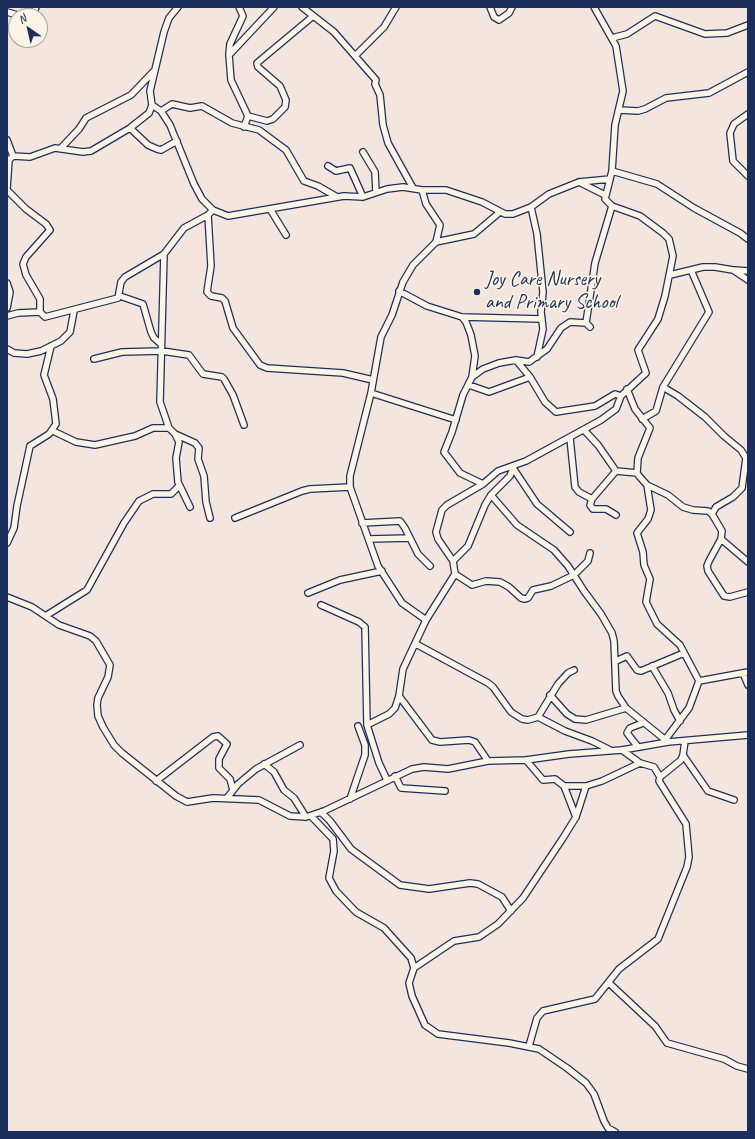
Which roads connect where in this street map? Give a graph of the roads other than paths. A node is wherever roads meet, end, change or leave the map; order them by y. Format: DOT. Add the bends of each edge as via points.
graph roads {
  1 [pos="178,7"];
  2 [pos="239,7"];
  3 [pos="274,7"];
  4 [pos="302,7"];
  5 [pos="396,7"];
  6 [pos="490,7"];
  7 [pos="512,7"];
  8 [pos="594,7"];
  9 [pos="312,17"];
  10 [pos="748,25"];
  11 [pos="612,38"];
  12 [pos="229,55"];
  13 [pos="356,55"];
  14 [pos="154,72"];
  15 [pos="748,72"];
  16 [pos="152,105"];
  17 [pos="619,110"];
  18 [pos="161,111"];
  19 [pos="748,114"];
  20 [pos="248,116"];
  21 [pos="244,127"];
  22 [pos="130,128"];
  23 [pos="7,140"];
  24 [pos="177,141"];
  25 [pos="61,148"];
  26 [pos="363,152"];
  27 [pos="13,156"];
  28 [pos="328,166"];
  29 [pos="612,171"];
  30 [pos="8,174"];
  31 [pos="748,176"];
  32 [pos="610,179"];
  33 [pos="579,182"];
  34 [pos="414,188"];
  35 [pos="7,189"];
  36 [pos="422,190"];
  37 [pos="376,192"];
  38 [pos="605,195"];
  39 [pos="363,197"];
  40 [pos="337,198"];
  41 [pos="612,206"];
  42 [pos="531,207"];
  43 [pos="270,209"];
  44 [pos="213,210"];
  45 [pos="500,212"];
  46 [pos="208,215"];
  47 [pos="286,235"];
  48 [pos="748,239"];
  49 [pos="436,242"];
  50 [pos="164,254"];
  51 [pos="691,270"];
  52 [pos="734,270"];
  53 [pos="748,271"];
  54 [pos="670,275"];
  55 [pos="748,280"];
  56 [pos="7,283"];
  57 [pos="399,291"];
  58 [pos="120,296"];
  59 [pos="7,308"];
  60 [pos="74,311"];
  61 [pos="40,312"];
  62 [pos="7,316"];
  63 [pos="462,317"];
  64 [pos="542,319"];
  65 [pos="161,344"];
  66 [pos="51,346"];
  67 [pos="7,349"];
  68 [pos="162,351"];
  69 [pos="537,357"];
  70 [pos="94,359"];
  71 [pos="516,360"];
  72 [pos="472,377"];
  73 [pos="530,377"];
  74 [pos="373,380"];
  75 [pos="469,385"];
  76 [pos="663,387"];
  77 [pos="627,389"];
  78 [pos="371,393"];
  79 [pos="621,396"];
  80 [pos="642,419"];
  81 [pos="456,420"];
  82 [pos="244,425"];
  83 [pos="169,428"];
  84 [pos="584,430"];
  85 [pos="53,431"];
  86 [pos="175,434"];
  87 [pos="570,438"];
  88 [pos="514,467"];
  89 [pos="616,471"];
  90 [pos="637,472"];
  91 [pos="482,484"];
  92 [pos="647,485"];
  93 [pos="179,486"];
  94 [pos="350,487"];
  95 [pos="491,496"];
  96 [pos="592,499"];
  97 [pos="190,507"];
  98 [pos="712,514"];
  99 [pos="616,515"];
  100 [pos="210,518"];
  101 [pos="235,518"];
  102 [pos="362,523"];
  103 [pos="570,532"];
  104 [pos="410,538"];
  105 [pos="369,539"];
  106 [pos="721,539"];
  107 [pos="7,543"];
  108 [pos="590,553"];
  109 [pos="453,561"];
  110 [pos="748,562"];
  111 [pos="430,566"];
  112 [pos="382,571"];
  113 [pos="455,574"];
  114 [pos="574,575"];
  115 [pos="308,592"];
  116 [pos="748,592"];
  117 [pos="7,597"];
  118 [pos="321,605"];
  119 [pos="46,616"];
  120 [pos="426,620"];
  121 [pos="416,644"];
  122 [pos="684,653"];
  123 [pos="616,661"];
  124 [pos="652,666"];
  125 [pos="574,670"];
  126 [pos="746,672"];
  127 [pos="699,681"];
  128 [pos="748,685"];
  129 [pos="550,695"];
  130 [pos="400,696"];
  131 [pos="626,708"];
  132 [pos="538,717"];
  133 [pos="680,721"];
  134 [pos="643,723"];
  135 [pos="367,725"];
  136 [pos="358,726"];
  137 [pos="748,735"];
  138 [pos="667,741"];
  139 [pos="686,741"];
  140 [pos="300,745"];
  141 [pos="638,747"];
  142 [pos="622,750"];
  143 [pos="612,751"];
  144 [pos="683,756"];
  145 [pos="526,760"];
  146 [pos="488,761"];
  147 [pos="640,763"];
  148 [pos="264,764"];
  149 [pos="395,776"];
  150 [pos="660,777"];
  151 [pos="387,780"];
  152 [pos="156,781"];
  153 [pos="564,786"];
  154 [pos="586,786"];
  155 [pos="233,790"];
  156 [pos="445,791"];
  157 [pos="227,798"];
  158 [pos="350,799"];
  159 [pos="734,800"];
  160 [pos="321,812"];
  161 [pos="576,816"];
  162 [pos="309,817"];
  163 [pos="510,910"];
  164 [pos="414,968"];
  165 [pos="609,983"];
  166 [pos="529,1046"];
  167 [pos="748,1068"];
  168 [pos="615,1132"];
  1 -- 14 [label="street" via="166,25"];
  2 -- 12 [label="street" via="243,16 230,44"];
  3 -- 12 [label="street"];
  4 -- 9 [label="street"];
  5 -- 13 [label="street" via="384,27"];
  6 -- 7 [label="street" via="494,17 499,20 509,13"];
  8 -- 11 [label="street"];
  9 -- 13 [label="street" via="334,32"];
  9 -- 20 [label="street" via="257,63 282,90 286,100 285,107 273,119"];
  10 -- 11 [label="street" via="727,33 705,34 655,16 627,34"];
  11 -- 17 [label="street" via="619,58 622,90"];
  12 -- 20 [label="street" via="231,80"];
  13 -- 34 [label="street" via="376,80 388,143"];
  14 -- 16 [label="street" via="150,91"];
  14 -- 25 [label="street" via="131,96 86,118"];
  15 -- 17 [label="street" via="709,93 666,98 645,110"];
  16 -- 18 [label="street"];
  16 -- 22 [label="street" via="149,113"];
  17 -- 29 [label="street" via="615,125"];
  18 -- 21 [label="street" via="172,104 190,108 202,106"];
  18 -- 24 [label="street"];
  19 -- 31 [label="street" via="734,124 730,133 733,161"];
  20 -- 21 [label="street"];
  21 -- 40 [label="street" via="259,130 286,150 304,181"];
  22 -- 24 [label="street" via="148,146 157,149 161,150"];
  22 -- 25 [label="street" via="91,151"];
  23 -- 27 [label="street"];
  24 -- 44 [label="street" via="194,184 202,199"];
  25 -- 27 [label="street" via="30,157"];
  26 -- 37 [label="street" via="375,172"];
  27 -- 30 [label="street" via="8,160"];
  28 -- 39 [label="street" via="336,171 350,168"];
  29 -- 32 [label="street"];
  29 -- 48 [label="street" via="657,184"];
  30 -- 35 [label="street"];
  32 -- 33 [label="street"];
  32 -- 38 [label="street"];
  33 -- 38 [label="street"];
  33 -- 42 [label="street" via="549,194"];
  34 -- 36 [label="street"];
  34 -- 37 [label="street"];
  35 -- 61 [label="street" via="50,230 26,257 24,264 26,275 40,299"];
  36 -- 45 [label="street" via="446,190 482,202"];
  36 -- 49 [label="street" via="426,204 440,225"];
  37 -- 39 [label="street"];
  38 -- 41 [label="street" via="608,204"];
  39 -- 40 [label="street"];
  40 -- 43 [label="street"];
  41 -- 54 [label="street" via="645,220 669,239 674,256"];
  41 -- 69 [label="street" via="595,263 588,325 574,321 566,324 548,349"];
  42 -- 45 [label="street" via="513,214"];
  42 -- 64 [label="street" via="537,234 543,292"];
  43 -- 44 [label="street" via="236,216 228,216"];
  43 -- 47 [label="street"];
  44 -- 46 [label="street"];
  45 -- 49 [label="street" via="474,234"];
  46 -- 50 [label="street" via="184,228"];
  46 -- 74 [label="street" via="211,266 207,292 225,301 233,328 260,365 267,368 343,373"];
  49 -- 57 [label="street" via="413,265"];
  50 -- 58 [label="street" via="125,277 120,287"];
  50 -- 65 [label="street"];
  51 -- 52 [label="street" via="715,267"];
  51 -- 54 [label="street"];
  51 -- 76 [label="street" via="709,312"];
  52 -- 53 [label="street"];
  52 -- 55 [label="street"];
  54 -- 77 [label="street" via="658,319 638,347 638,354 646,373"];
  56 -- 59 [label="street" via="10,292"];
  57 -- 63 [label="street" via="427,306"];
  57 -- 74 [label="street" via="392,315 381,337"];
  58 -- 60 [label="street"];
  58 -- 65 [label="street" via="142,304 151,332"];
  60 -- 61 [label="street" via="45,317"];
  60 -- 66 [label="street" via="70,332"];
  61 -- 62 [label="street"];
  63 -- 64 [label="street"];
  63 -- 72 [label="street" via="475,356"];
  64 -- 69 [label="street" via="543,329"];
  65 -- 68 [label="street"];
  66 -- 67 [label="street" via="21,355"];
  66 -- 85 [label="street" via="44,375 56,414"];
  68 -- 70 [label="street" via="122,352"];
  68 -- 82 [label="street" via="189,355 203,374 222,377 233,395"];
  68 -- 83 [label="street" via="160,402"];
  69 -- 71 [label="street" via="527,363"];
  71 -- 72 [label="street" via="489,366"];
  71 -- 73 [label="street"];
  72 -- 75 [label="street"];
  73 -- 75 [label="street" via="489,392"];
  73 -- 79 [label="street" via="545,402 558,413 595,406 615,394"];
  74 -- 78 [label="street"];
  75 -- 81 [label="street" via="462,395"];
  76 -- 80 [label="street" via="656,411"];
  76 -- 98 [label="street" via="706,417 741,450 746,458 742,488 733,498 716,507"];
  77 -- 79 [label="street"];
  77 -- 80 [label="street"];
  78 -- 81 [label="street"];
  78 -- 94 [label="street" via="352,467"];
  79 -- 84 [label="street" via="616,409"];
  80 -- 90 [label="street" via="650,428 650,432 638,458"];
  81 -- 91 [label="street" via="444,448 445,454 460,472"];
  83 -- 85 [label="street" via="153,428 135,436 95,445 76,442"];
  83 -- 86 [label="street"];
  84 -- 87 [label="street"];
  84 -- 89 [label="street"];
  85 -- 107 [label="street" via="30,446 14,528"];
  86 -- 93 [label="street" via="179,442 176,458"];
  86 -- 100 [label="street" via="199,448 198,458 204,476"];
  87 -- 88 [label="street"];
  87 -- 96 [label="street" via="575,487"];
  88 -- 91 [label="street" via="498,471"];
  88 -- 95 [label="street" via="505,482"];
  88 -- 103 [label="street" via="537,504"];
  89 -- 90 [label="street"];
  89 -- 96 [label="street"];
  90 -- 92 [label="street"];
  91 -- 109 [label="street" via="447,505 440,517 436,532 438,539"];
  92 -- 98 [label="street" via="668,495 683,507"];
  92 -- 122 [label="street" via="651,510 648,519 637,533 650,579 646,602 657,624 677,642"];
  93 -- 97 [label="street"];
  93 -- 119 [label="street" via="172,494 153,494 139,501 86,590"];
  94 -- 101 [label="street" via="302,491"];
  94 -- 102 [label="street"];
  95 -- 109 [label="street" via="468,546"];
  95 -- 114 [label="street" via="517,525 554,550"];
  96 -- 99 [label="street" via="591,507 606,509"];
  98 -- 106 [label="street" via="721,526"];
  102 -- 104 [label="street" via="400,521"];
  102 -- 105 [label="street"];
  104 -- 105 [label="street"];
  104 -- 111 [label="street" via="418,554"];
  105 -- 112 [label="street"];
  106 -- 110 [label="street"];
  106 -- 116 [label="street" via="709,560 708,571 724,596"];
  108 -- 114 [label="street" via="588,561"];
  109 -- 113 [label="street"];
  112 -- 115 [label="street" via="340,580"];
  112 -- 120 [label="street" via="402,603"];
  113 -- 114 [label="street" via="472,585 500,582 525,599 533,590 551,586"];
  113 -- 120 [label="street"];
  114 -- 123 [label="street" via="612,633"];
  117 -- 119 [label="street"];
  118 -- 135 [label="street" via="359,622 365,628"];
  119 -- 152 [label="street" via="59,625 90,636 100,647 110,669 98,698 98,716 114,745"];
  120 -- 121 [label="street"];
  121 -- 130 [label="street" via="403,669"];
  121 -- 132 [label="street" via="488,683 511,712 522,719"];
  122 -- 124 [label="street"];
  122 -- 127 [label="street"];
  123 -- 124 [label="street" via="627,656 639,671"];
  123 -- 131 [label="street" via="616,691"];
  124 -- 133 [label="street" via="668,693"];
  125 -- 129 [label="street" via="563,678"];
  126 -- 127 [label="street"];
  126 -- 128 [label="street"];
  127 -- 133 [label="street" via="692,702"];
  129 -- 131 [label="street" via="575,719 586,720"];
  129 -- 132 [label="street"];
  130 -- 135 [label="street" via="389,714"];
  130 -- 146 [label="street" via="432,740 475,742"];
  131 -- 134 [label="street"];
  132 -- 143 [label="street"];
  133 -- 138 [label="street"];
  134 -- 138 [label="street"];
  134 -- 141 [label="street" via="630,728 627,733"];
  135 -- 151 [label="street"];
  136 -- 158 [label="street" via="365,745 365,756"];
  137 -- 139 [label="street"];
  138 -- 139 [label="street"];
  138 -- 141 [label="street"];
  139 -- 144 [label="street"];
  140 -- 148 [label="street"];
  141 -- 142 [label="street"];
  142 -- 143 [label="street"];
  142 -- 147 [label="street"];
  143 -- 145 [label="street"];
  144 -- 150 [label="street"];
  144 -- 159 [label="street" via="708,790"];
  145 -- 146 [label="street"];
  145 -- 153 [label="street" via="543,780 555,779"];
  146 -- 149 [label="street" via="448,769 424,767"];
  147 -- 150 [label="street" via="654,767"];
  147 -- 154 [label="street"];
  148 -- 155 [label="street" via="246,776"];
  148 -- 162 [label="street" via="274,772 286,793 293,797"];
  149 -- 151 [label="street"];
  149 -- 156 [label="street" via="401,788"];
  150 -- 165 [label="street" via="660,785 686,824 689,857 687,867 658,939 619,968"];
  151 -- 158 [label="street"];
  152 -- 155 [label="street" via="218,736 226,744 219,759 219,768 230,779"];
  152 -- 157 [label="street" via="187,802"];
  153 -- 154 [label="street"];
  153 -- 161 [label="street"];
  154 -- 161 [label="street"];
  155 -- 157 [label="street"];
  157 -- 162 [label="street" via="259,800 290,816"];
  158 -- 160 [label="street"];
  160 -- 162 [label="street"];
  160 -- 163 [label="street" via="351,849 400,885 429,889 478,884 502,897"];
  161 -- 163 [label="street" via="523,898"];
  162 -- 164 [label="street" via="333,840 334,851 329,878 336,891 356,912 384,928 411,958"];
  163 -- 164 [label="street" via="484,935 454,941"];
  164 -- 166 [label="street" via="410,983 412,996 429,1029 438,1034"];
  165 -- 166 [label="street" via="599,996 590,1002 543,1011 537,1018"];
  165 -- 167 [label="street" via="655,1026 668,1043"];
  166 -- 168 [label="street" via="539,1049 586,1083 594,1094 608,1128"];
}
